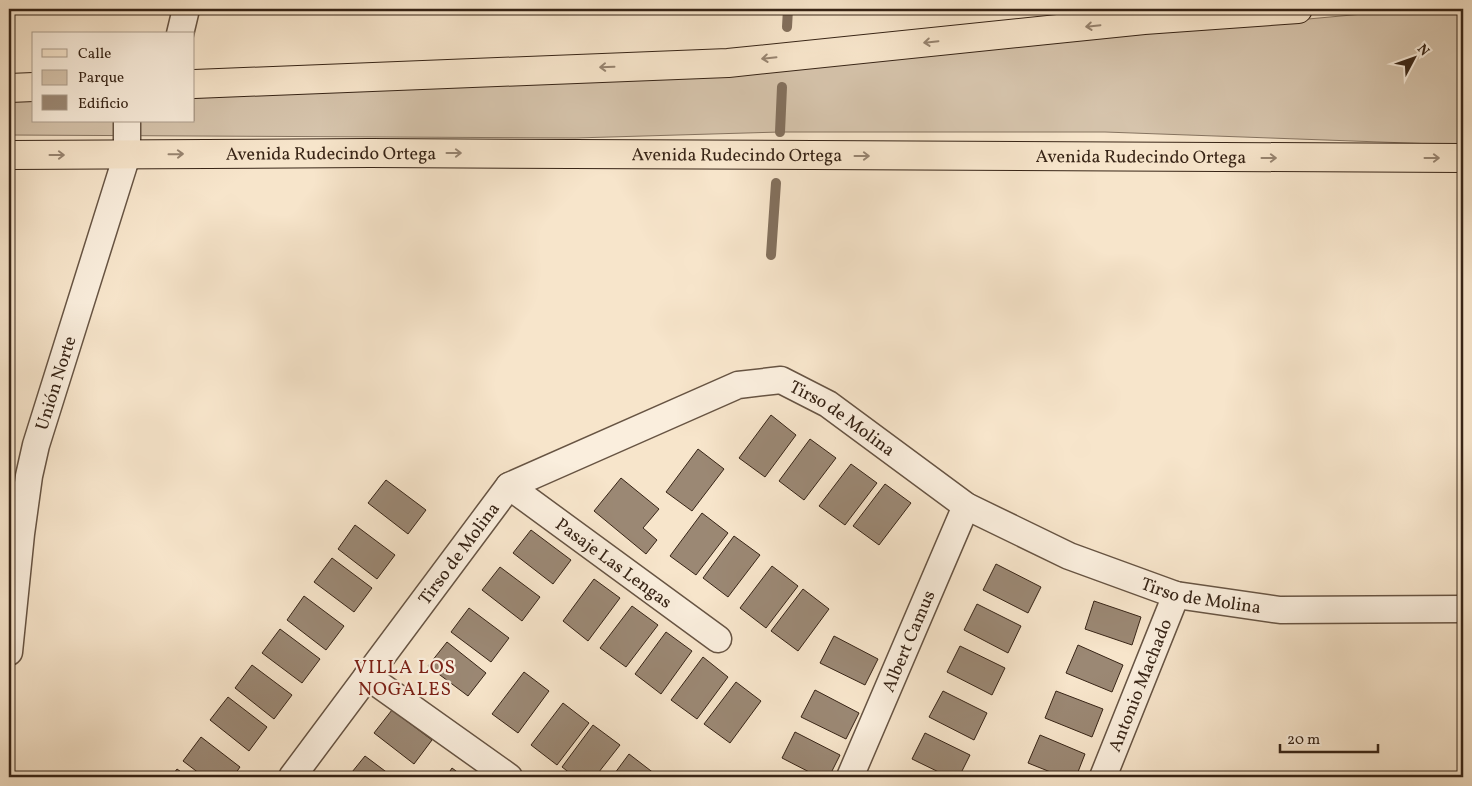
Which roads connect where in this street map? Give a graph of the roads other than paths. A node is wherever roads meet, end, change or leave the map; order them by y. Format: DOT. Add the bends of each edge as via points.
graph roads {
  1 [pos="186,9"];
  2 [pos="1298,9"];
  3 [pos="180,32"];
  4 [pos="195,84"];
  5 [pos="32,87"];
  6 [pos="9,88"];
  7 [pos="126,122"];
  8 [pos="9,155"];
  9 [pos="127,155"];
  10 [pos="1463,158"];
  11 [pos="509,486"];
  12 [pos="966,506"];
  13 [pos="1176,595"];
  14 [pos="1463,609"];
  15 [pos="718,639"];
  16 [pos="9,652"];
  17 [pos="367,676"];
  18 [pos="292,777"];
  19 [pos="509,777"];
  20 [pos="850,777"];
  21 [pos="1103,777"];
  1 -- 3 [label="street"];
  2 -- 4 [label="main road, one-way" via="1144,20 728,63"];
  5 -- 6 [label="main road"];
  7 -- 9 [label="street, Unión Norte"];
  8 -- 9 [label="main road, Avenida Rudecindo Ortega, one-way"];
  9 -- 10 [label="main road, Avenida Rudecindo Ortega, one-way" via="380,153"];
  9 -- 16 [label="street, Unión Norte" via="36,444 21,534"];
  11 -- 12 [label="street, Tirso de Molina" via="738,385 781,380 828,404"];
  11 -- 15 [label="street, Pasaje Las Lengas"];
  11 -- 17 [label="street, Tirso de Molina"];
  12 -- 13 [label="street, Tirso de Molina" via="1069,556"];
  12 -- 20 [label="street, Albert Camus"];
  13 -- 14 [label="street, Tirso de Molina" via="1280,610"];
  13 -- 21 [label="street, Antonio Machado"];
  17 -- 18 [label="street, Tirso de Molina"];
  17 -- 19 [label="street"];
}
